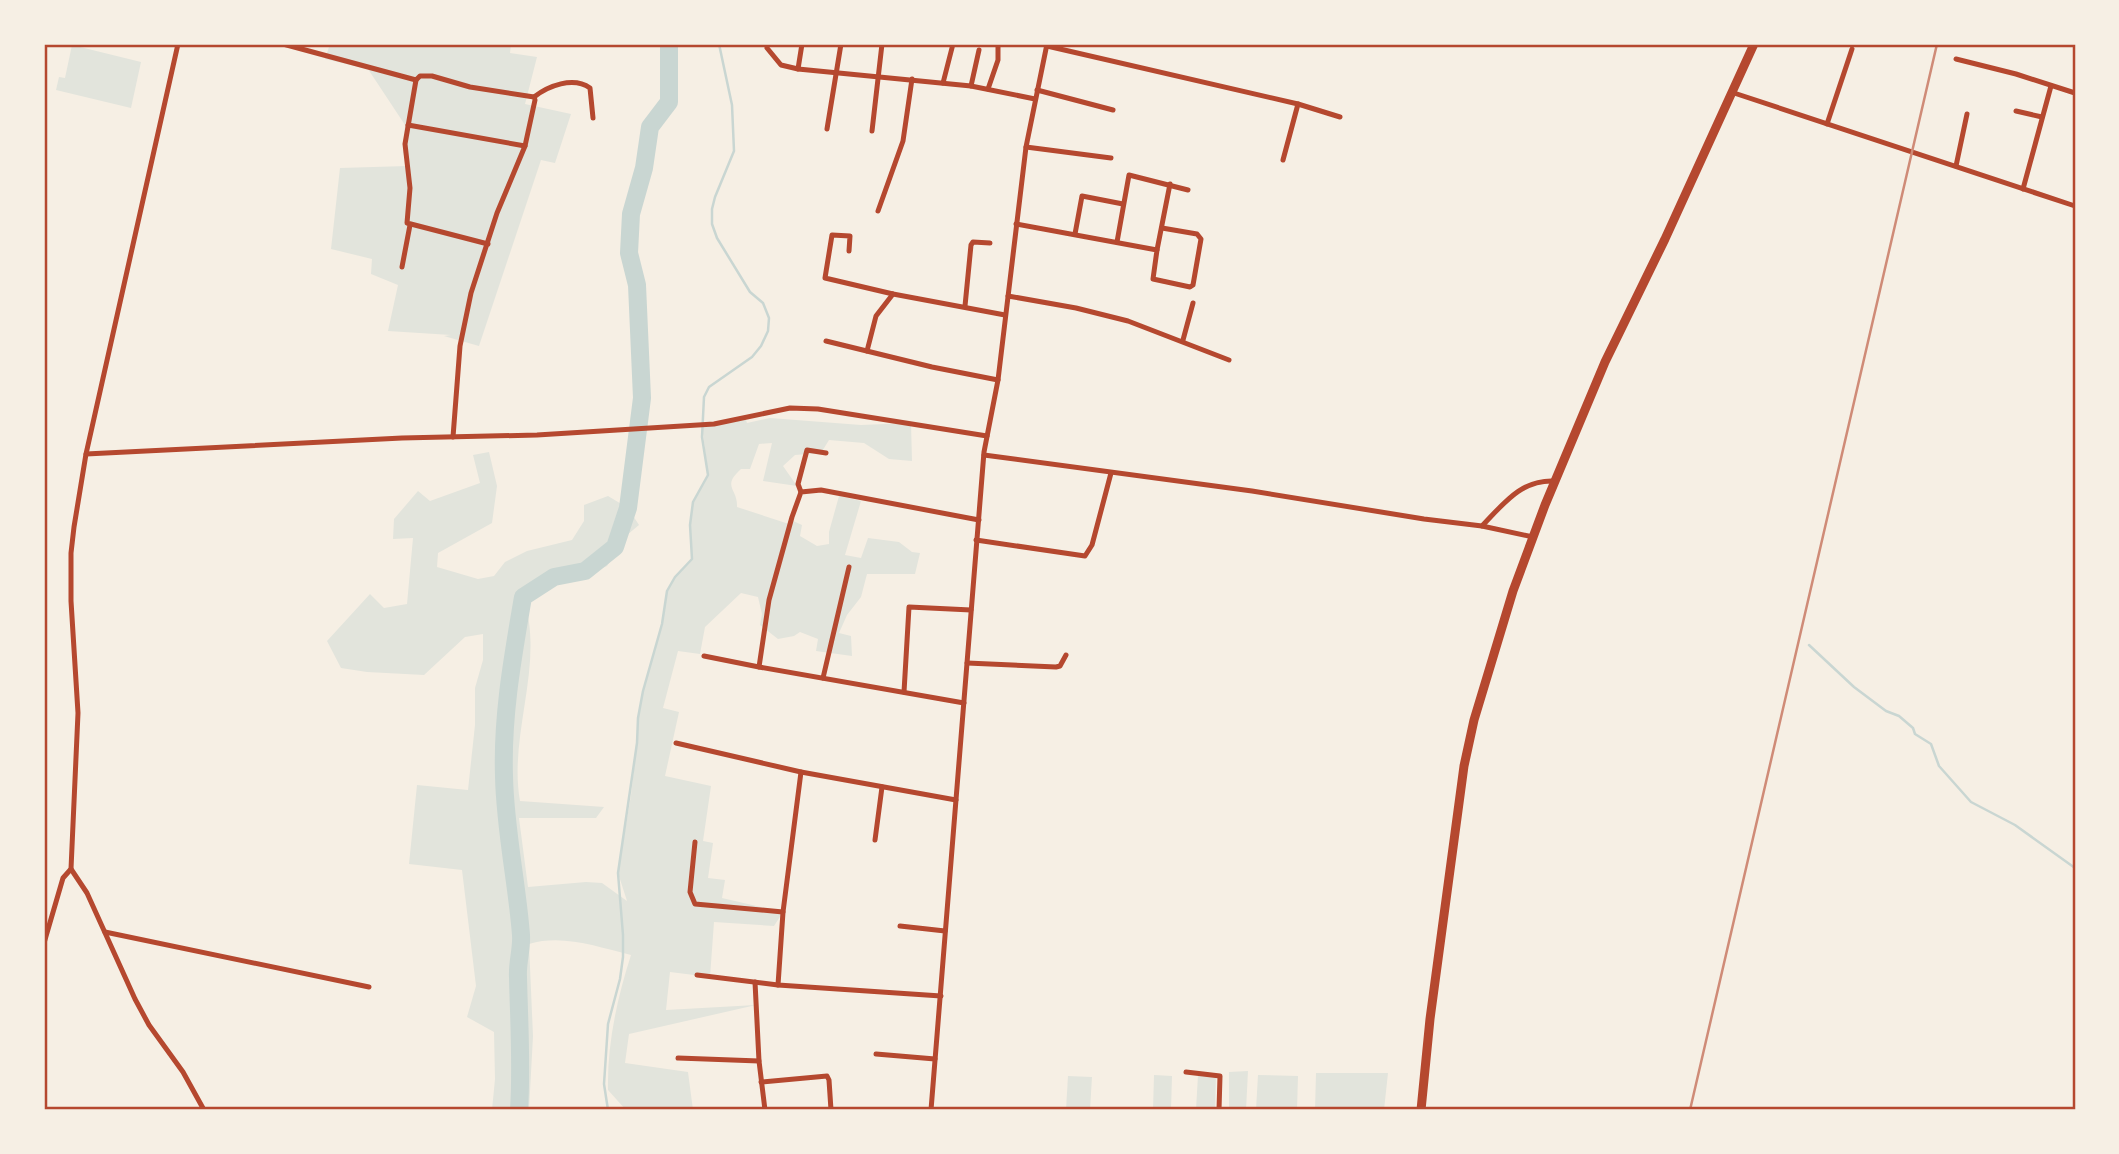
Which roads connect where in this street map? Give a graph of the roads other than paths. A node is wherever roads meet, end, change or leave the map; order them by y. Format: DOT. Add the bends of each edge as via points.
graph roads {
  1 [pos="178,44"];
  2 [pos="283,44"];
  3 [pos="802,44"];
  4 [pos="841,44"];
  5 [pos="882,44"];
  6 [pos="953,44"];
  7 [pos="1754,44"];
  8 [pos="998,45"];
  9 [pos="1047,45"];
  10 [pos="767,48"];
  11 [pos="1852,49"];
  12 [pos="979,50"];
  13 [pos="1956,59"];
  14 [pos="798,69"];
  15 [pos="836,74"];
  16 [pos="878,76"];
  17 [pos="912,79"];
  18 [pos="416,80"];
  19 [pos="943,83"];
  20 [pos="971,86"];
  21 [pos="2051,86"];
  22 [pos="988,89"];
  23 [pos="1037,90"];
  24 [pos="1731,92"];
  25 [pos="2075,93"];
  26 [pos="534,97"];
  27 [pos="1035,99"];
  28 [pos="1297,104"];
  29 [pos="1113,110"];
  30 [pos="2016,111"];
  31 [pos="1967,114"];
  32 [pos="1340,117"];
  33 [pos="2042,117"];
  34 [pos="593,118"];
  35 [pos="1827,124"];
  36 [pos="408,125"];
  37 [pos="827,129"];
  38 [pos="872,131"];
  39 [pos="525,146"];
  40 [pos="1026,147"];
  41 [pos="1111,158"];
  42 [pos="1283,160"];
  43 [pos="1956,166"];
  44 [pos="1170,184"];
  45 [pos="2023,189"];
  46 [pos="1188,190"];
  47 [pos="1123,204"];
  48 [pos="2075,206"];
  49 [pos="878,211"];
  50 [pos="1016,224"];
  51 [pos="410,225"];
  52 [pos="1162,228"];
  53 [pos="1075,234"];
  54 [pos="1118,242"];
  55 [pos="990,243"];
  56 [pos="488,244"];
  57 [pos="1157,250"];
  58 [pos="849,251"];
  59 [pos="402,267"];
  60 [pos="893,294"];
  61 [pos="1008,296"];
  62 [pos="1193,303"];
  63 [pos="965,306"];
  64 [pos="1004,315"];
  65 [pos="826,341"];
  66 [pos="1184,341"];
  67 [pos="867,351"];
  68 [pos="1229,360"];
  69 [pos="998,380"];
  70 [pos="453,437"];
  71 [pos="987,438"];
  72 [pos="826,453"];
  73 [pos="86,454"];
  74 [pos="984,454"];
  75 [pos="1111,473"];
  76 [pos="1555,481"];
  77 [pos="801,492"];
  78 [pos="979,520"];
  79 [pos="1482,526"];
  80 [pos="1534,537"];
  81 [pos="976,540"];
  82 [pos="849,567"];
  83 [pos="971,610"];
  84 [pos="1066,655"];
  85 [pos="704,656"];
  86 [pos="967,663"];
  87 [pos="759,667"];
  88 [pos="823,678"];
  89 [pos="904,692"];
  90 [pos="964,703"];
  91 [pos="676,743"];
  92 [pos="801,772"];
  93 [pos="882,787"];
  94 [pos="956,800"];
  95 [pos="876,840"];
  96 [pos="695,842"];
  97 [pos="71,869"];
  98 [pos="783,912"];
  99 [pos="900,926"];
  100 [pos="945,931"];
  101 [pos="104,932"];
  102 [pos="44,943"];
  103 [pos="697,975"];
  104 [pos="755,982"];
  105 [pos="778,985"];
  106 [pos="369,987"];
  107 [pos="941,996"];
  108 [pos="876,1054"];
  109 [pos="678,1058"];
  110 [pos="935,1059"];
  111 [pos="759,1062"];
  112 [pos="1186,1072"];
  113 [pos="761,1082"];
  114 [pos="204,1110"];
  115 [pos="765,1110"];
  116 [pos="831,1110"];
  117 [pos="931,1110"];
  118 [pos="1219,1110"];
  119 [pos="1421,1110"];
  1 -- 73 [label="street"];
  2 -- 18 [label="street"];
  3 -- 14 [label="street"];
  4 -- 15 [label="street"];
  5 -- 16 [label="street"];
  6 -- 19 [label="street"];
  7 -- 24 [label="highway"];
  8 -- 22 [label="street"];
  9 -- 23 [label="street"];
  9 -- 28 [label="street"];
  10 -- 14 [label="street" via="781,65"];
  11 -- 35 [label="street"];
  12 -- 20 [label="street"];
  13 -- 21 [label="street"];
  14 -- 15 [label="street"];
  15 -- 16 [label="street"];
  15 -- 37 [label="street"];
  16 -- 17 [label="street"];
  16 -- 38 [label="street"];
  17 -- 19 [label="street"];
  17 -- 49 [label="street" via="903,141"];
  18 -- 26 [label="street" via="432,76"];
  18 -- 36 [label="street"];
  19 -- 20 [label="street"];
  20 -- 22 [label="street"];
  21 -- 25 [label="street"];
  21 -- 33 [label="street"];
  22 -- 27 [label="street"];
  23 -- 27 [label="street"];
  23 -- 29 [label="street"];
  24 -- 35 [label="street"];
  24 -- 76 [label="highway"];
  26 -- 34 [label="street" via="553,85 584,84 590,88"];
  26 -- 39 [label="street"];
  27 -- 40 [label="street"];
  28 -- 32 [label="street"];
  28 -- 42 [label="street"];
  30 -- 33 [label="street"];
  31 -- 43 [label="street"];
  33 -- 45 [label="street"];
  35 -- 43 [label="street"];
  36 -- 39 [label="street"];
  36 -- 51 [label="street"];
  39 -- 56 [label="street"];
  40 -- 41 [label="street"];
  40 -- 50 [label="street"];
  43 -- 45 [label="street"];
  44 -- 46 [label="street"];
  44 -- 47 [label="street" via="1129,174"];
  44 -- 52 [label="street"];
  45 -- 48 [label="street"];
  47 -- 53 [label="street" via="1082,196"];
  47 -- 54 [label="street"];
  50 -- 53 [label="street"];
  50 -- 61 [label="street"];
  51 -- 56 [label="street"];
  51 -- 59 [label="street"];
  52 -- 57 [label="street"];
  52 -- 57 [label="street" via="1200,236 1192,286 1153,279"];
  53 -- 54 [label="street"];
  54 -- 57 [label="street"];
  55 -- 63 [label="street" via="971,245"];
  56 -- 70 [label="street" via="462,336"];
  58 -- 60 [label="street" via="850,236 832,235 824,278"];
  60 -- 63 [label="street"];
  60 -- 67 [label="street" via="876,316"];
  61 -- 64 [label="street"];
  61 -- 66 [label="street" via="1106,315"];
  62 -- 66 [label="street"];
  63 -- 64 [label="street"];
  64 -- 69 [label="street"];
  65 -- 67 [label="street"];
  66 -- 68 [label="street"];
  67 -- 69 [label="street"];
  69 -- 71 [label="street"];
  70 -- 71 [label="street" via="706,424 790,408"];
  70 -- 73 [label="street"];
  71 -- 74 [label="street"];
  72 -- 77 [label="street" via="807,450 798,484"];
  73 -- 97 [label="street" via="71,553 78,713"];
  74 -- 75 [label="street"];
  74 -- 78 [label="street"];
  75 -- 79 [label="street"];
  75 -- 81 [label="street" via="1085,556"];
  76 -- 79 [label="street" via="1525,486"];
  76 -- 80 [label="highway"];
  77 -- 78 [label="street" via="821,490"];
  77 -- 87 [label="street" via="769,600"];
  78 -- 81 [label="street"];
  79 -- 80 [label="street"];
  80 -- 119 [label="highway" via="1485,682 1464,766"];
  81 -- 83 [label="street"];
  82 -- 88 [label="street"];
  83 -- 86 [label="street"];
  83 -- 89 [label="street" via="909,607"];
  84 -- 86 [label="street" via="1056,667"];
  85 -- 87 [label="street"];
  86 -- 90 [label="street"];
  87 -- 88 [label="street"];
  88 -- 89 [label="street"];
  89 -- 90 [label="street"];
  90 -- 94 [label="street"];
  91 -- 92 [label="street"];
  92 -- 93 [label="street"];
  92 -- 98 [label="street"];
  93 -- 94 [label="street"];
  93 -- 95 [label="street"];
  94 -- 100 [label="street"];
  96 -- 98 [label="street" via="690,892 695,904"];
  97 -- 101 [label="street"];
  97 -- 102 [label="street" via="63,878"];
  98 -- 105 [label="street"];
  99 -- 100 [label="street"];
  100 -- 107 [label="street"];
  101 -- 106 [label="street"];
  101 -- 114 [label="street" via="149,1025"];
  103 -- 104 [label="street"];
  104 -- 105 [label="street"];
  104 -- 111 [label="street"];
  105 -- 107 [label="street"];
  107 -- 110 [label="street"];
  108 -- 110 [label="street"];
  109 -- 111 [label="street"];
  110 -- 117 [label="street"];
  111 -- 113 [label="street"];
  112 -- 118 [label="street" via="1220,1076"];
  113 -- 115 [label="street"];
  113 -- 116 [label="street" via="827,1076"];
}
